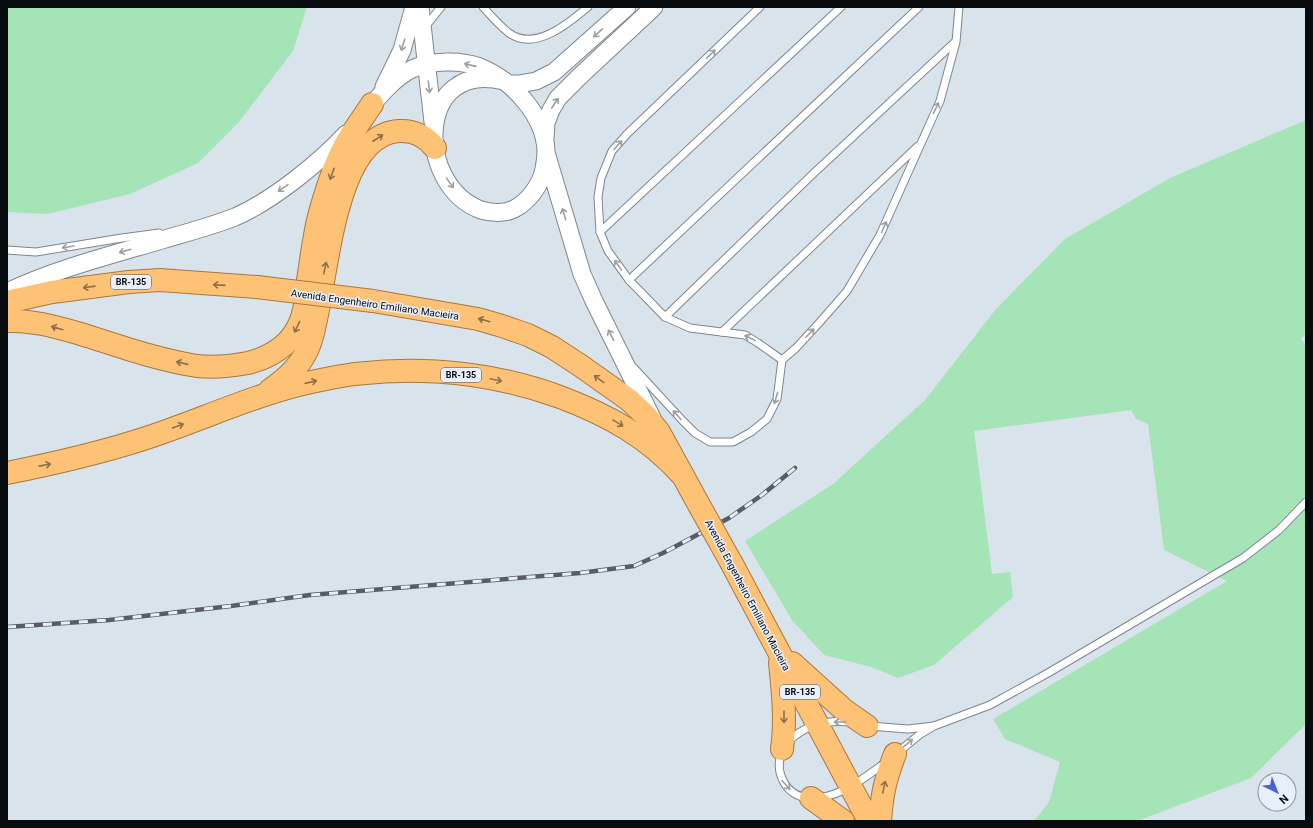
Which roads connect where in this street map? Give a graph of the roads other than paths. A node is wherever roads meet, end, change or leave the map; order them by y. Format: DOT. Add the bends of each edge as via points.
graph roads {
  1 [pos="414,7"];
  2 [pos="420,7"];
  3 [pos="440,7"];
  4 [pos="483,7"];
  5 [pos="588,7"];
  6 [pos="627,7"];
  7 [pos="654,7"];
  8 [pos="760,7"];
  9 [pos="841,7"];
  10 [pos="918,7"];
  11 [pos="959,7"];
  12 [pos="423,29"];
  13 [pos="956,42"];
  14 [pos="426,65"];
  15 [pos="506,83"];
  16 [pos="372,104"];
  17 [pos="434,138"];
  18 [pos="921,144"];
  19 [pos="545,146"];
  20 [pos="203,228"];
  21 [pos="600,232"];
  22 [pos="7,250"];
  23 [pos="629,280"];
  24 [pos="7,292"];
  25 [pos="7,302"];
  26 [pos="665,317"];
  27 [pos="7,321"];
  28 [pos="722,332"];
  29 [pos="622,355"];
  30 [pos="782,360"];
  31 [pos="260,396"];
  32 [pos="659,432"];
  33 [pos="7,473"];
  34 [pos="683,476"];
  35 [pos="1306,502"];
  36 [pos="778,650"];
  37 [pos="818,725"];
  38 [pos="867,726"];
  39 [pos="934,726"];
  40 [pos="782,748"];
  41 [pos="895,754"];
  42 [pos="851,787"];
  43 [pos="811,798"];
  44 [pos="843,821"];
  45 [pos="869,821"];
  46 [pos="880,821"];
  1 -- 16 [label="street, one-way" via="396,64"];
  2 -- 12 [label="street"];
  3 -- 12 [label="lane"];
  4 -- 5 [label="lane" via="510,34 521,39 535,39 560,28"];
  6 -- 15 [label="street, one-way" via="554,72 536,81"];
  19 -- 7 [label="street, one-way" via="546,123 558,98"];
  21 -- 8 [label="lane, one-way" via="598,197 612,151"];
  9 -- 21 [label="lane"];
  10 -- 23 [label="lane"];
  11 -- 13 [label="lane"];
  12 -- 14 [label="street"];
  18 -- 13 [label="lane, one-way" via="940,101"];
  13 -- 26 [label="lane"];
  15 -- 14 [label="street, one-way" via="492,73 470,64 459,62"];
  14 -- 16 [label="street" via="413,69 397,79"];
  14 -- 17 [label="street, one-way"];
  15 -- 17 [label="street" via="491,78 479,78 460,84 452,90 440,107"];
  15 -- 19 [label="street" via="533,111"];
  16 -- 20 [label="street, one-way" via="345,135 300,176 257,206"];
  16 -- 27 [label="highway, one-way" via="344,146 326,190 316,232 304,311 299,325 287,342 270,356 239,365 205,367 161,358 52,326"];
  17 -- 19 [label="street, one-way" via="441,169 456,192 475,207 499,213 512,210 534,191 543,172"];
  31 -- 17 [label="highway, one-way" via="293,371 310,342 337,211 344,188 360,155 378,138 390,132 405,130 428,139"];
  18 -- 28 [label="lane"];
  30 -- 18 [label="lane, one-way" via="847,291 880,235"];
  29 -- 19 [label="street, one-way" via="582,274"];
  20 -- 22 [label="lane, one-way" via="36,252"];
  20 -- 24 [label="street, one-way" via="61,270"];
  23 -- 21 [label="lane, one-way" via="608,251"];
  23 -- 26 [label="lane"];
  32 -- 25 [label="highway, Avenida Engenheiro Emiliano Macieira / BR-135, one-way, bridge" via="628,400 552,347 528,335 478,319 373,301 160,280 52,292"];
  26 -- 28 [label="lane" via="690,328"];
  30 -- 28 [label="lane, one-way" via="744,336"];
  30 -- 29 [label="lane, one-way" via="777,399 767,419 733,442 710,442 694,433"];
  29 -- 32 [label="street"];
  33 -- 31 [label="highway, Avenida Engenheiro Emiliano Macieira / BR-135, one-way" via="115,448"];
  31 -- 34 [label="highway, Avenida Engenheiro Emiliano Macieira / BR-135, one-way" via="310,382 373,372 428,370 489,378 536,388 614,420 669,460"];
  32 -- 34 [label="highway, Avenida Engenheiro Emiliano Macieira / BR-135"];
  34 -- 36 [label="highway, Avenida Engenheiro Emiliano Macieira / BR-135, bridge"];
  35 -- 39 [label="lane" via="1279,530 1242,558 1197,586 990,705"];
  36 -- 37 [label="highway, Avenida Engenheiro Emiliano Macieira / BR-135"];
  36 -- 38 [label="highway" via="844,710"];
  36 -- 40 [label="highway, one-way" via="784,697"];
  38 -- 37 [label="lane, one-way" via="841,721"];
  37 -- 40 [label="lane" via="796,734"];
  37 -- 42 [label="highway, Avenida Engenheiro Emiliano Macieira / BR-135"];
  38 -- 39 [label="lane" via="908,729"];
  41 -- 39 [label="lane, one-way" via="909,741"];
  40 -- 43 [label="lane, one-way" via="779,759 781,779 796,794"];
  41 -- 42 [label="lane"];
  46 -- 41 [label="highway, one-way" via="886,778"];
  42 -- 43 [label="lane" via="827,797"];
  42 -- 45 [label="highway, Avenida Engenheiro Emiliano Macieira / BR-135"];
  43 -- 44 [label="highway"];
}
